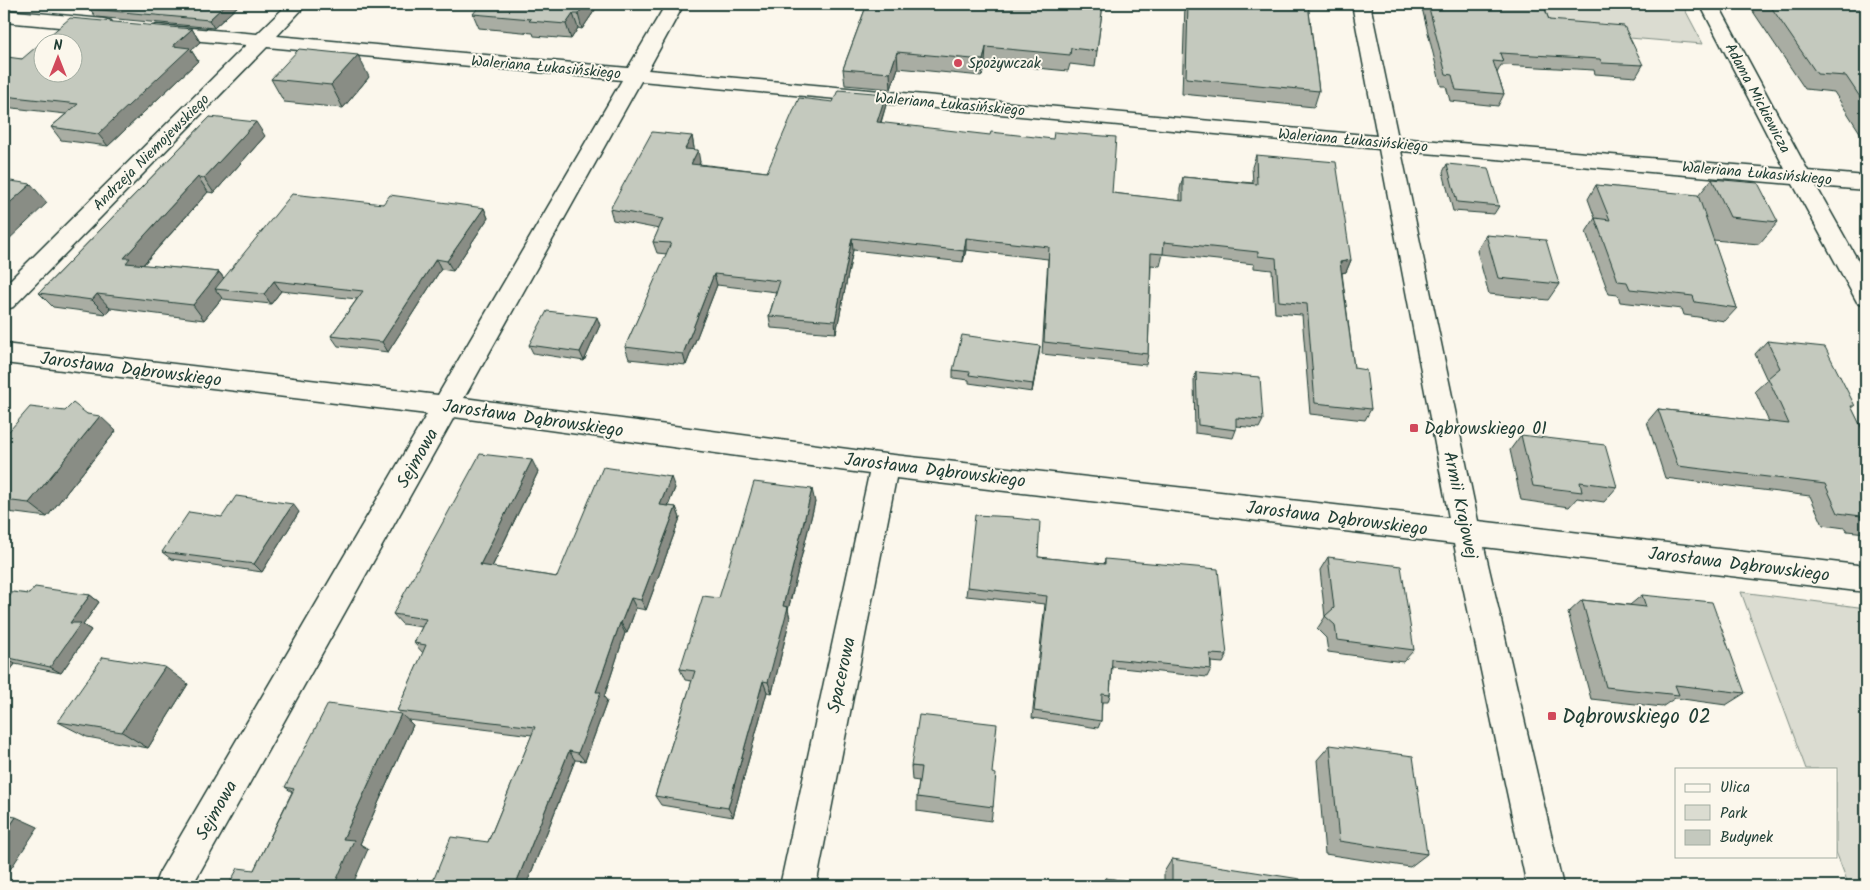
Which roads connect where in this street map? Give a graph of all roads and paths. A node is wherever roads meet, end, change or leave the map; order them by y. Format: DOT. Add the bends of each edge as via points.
graph roads {
  1 [pos="298,4"];
  2 [pos="675,4"];
  3 [pos="1361,4"];
  4 [pos="1709,4"];
  5 [pos="4,16"];
  6 [pos="261,40"];
  7 [pos="633,75"];
  8 [pos="1388,144"];
  9 [pos="1800,177"];
  10 [pos="1866,183"];
  11 [pos="1866,296"];
  12 [pos="4,301"];
  13 [pos="4,353"];
  14 [pos="447,406"];
  15 [pos="884,465"];
  16 [pos="1466,533"];
  17 [pos="1866,579"];
  18 [pos="172,886"];
  19 [pos="798,886"];
  20 [pos="1545,886"];
  1 -- 6 [label="street, Andrzeja Niemojewskiego"];
  2 -- 7 [label="street, Sejmowa"];
  3 -- 8 [label="street, Armii Krajowej"];
  4 -- 9 [label="street, Adama Mickiewicza"];
  5 -- 6 [label="street, Waleriana Łukasińskiego"];
  6 -- 7 [label="street, Waleriana Łukasińskiego"];
  6 -- 12 [label="street, Andrzeja Niemojewskiego"];
  7 -- 8 [label="street, Waleriana Łukasińskiego"];
  7 -- 14 [label="street, Sejmowa"];
  8 -- 9 [label="street, Waleriana Łukasińskiego"];
  8 -- 16 [label="street, Armii Krajowej"];
  9 -- 10 [label="street, Waleriana Łukasińskiego"];
  9 -- 11 [label="street, Adama Mickiewicza"];
  13 -- 14 [label="street, Jarosława Dąbrowskiego"];
  14 -- 15 [label="street, Jarosława Dąbrowskiego"];
  14 -- 18 [label="street, Sejmowa"];
  15 -- 16 [label="street, Jarosława Dąbrowskiego"];
  15 -- 19 [label="street, Spacerowa"];
  16 -- 17 [label="street, Jarosława Dąbrowskiego"];
  16 -- 20 [label="street, Armii Krajowej"];
}
